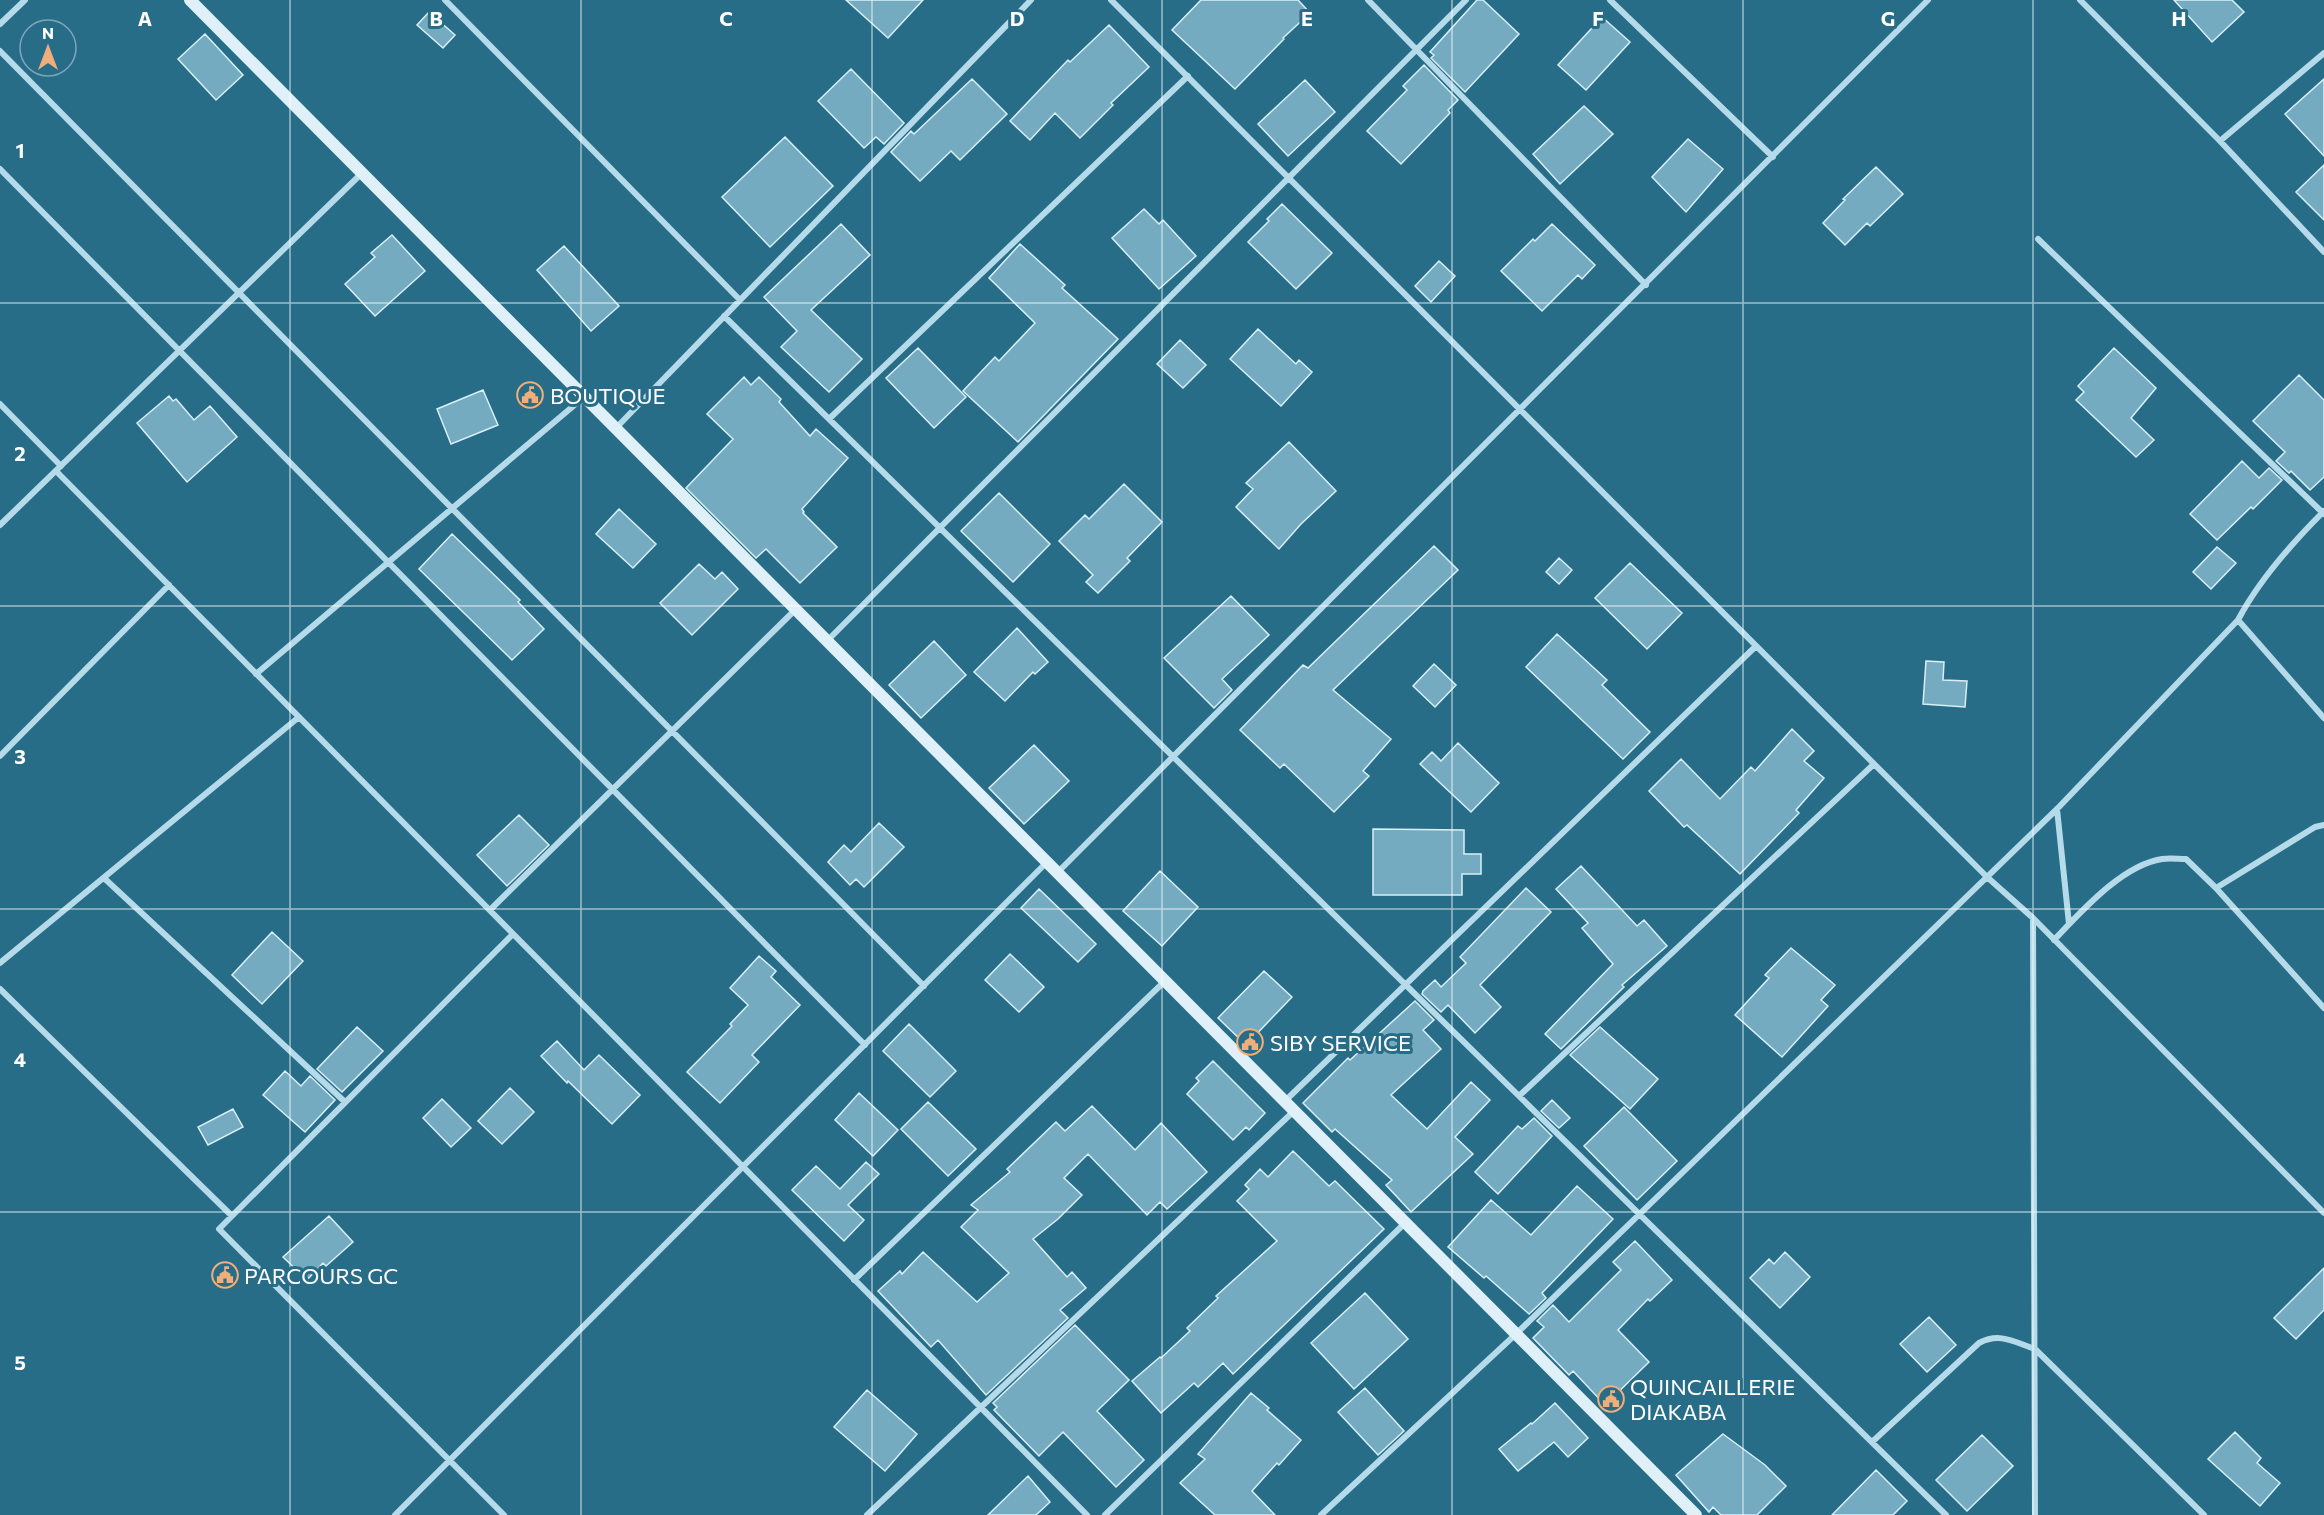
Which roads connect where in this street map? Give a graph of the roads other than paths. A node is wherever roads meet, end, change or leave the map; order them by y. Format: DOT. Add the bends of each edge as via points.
graph roads {
  1 [pos="25,0"];
  2 [pos="190,0"];
  3 [pos="445,0"];
  4 [pos="1032,0"];
  5 [pos="1111,0"];
  6 [pos="1368,0"];
  7 [pos="1466,0"];
  8 [pos="1610,0"];
  9 [pos="1928,0"];
  10 [pos="2080,0"];
  11 [pos="0,24"];
  12 [pos="1416,50"];
  13 [pos="0,51"];
  14 [pos="2324,53"];
  15 [pos="1188,76"];
  16 [pos="2220,141"];
  17 [pos="1773,157"];
  18 [pos="0,169"];
  19 [pos="362,173"];
  20 [pos="1288,178"];
  21 [pos="2037,239"];
  22 [pos="2324,252"];
  23 [pos="1646,285"];
  24 [pos="239,292"];
  25 [pos="740,300"];
  26 [pos="724,316"];
  27 [pos="179,350"];
  28 [pos="584,396"];
  29 [pos="0,404"];
  30 [pos="1521,410"];
  31 [pos="829,419"];
  32 [pos="616,428"];
  33 [pos="58,468"];
  34 [pos="453,509"];
  35 [pos="2323,512"];
  36 [pos="0,525"];
  37 [pos="939,528"];
  38 [pos="389,563"];
  39 [pos="168,585"];
  40 [pos="796,609"];
  41 [pos="2238,620"];
  42 [pos="827,641"];
  43 [pos="1756,646"];
  44 [pos="256,674"];
  45 [pos="299,717"];
  46 [pos="2324,718"];
  47 [pos="672,731"];
  48 [pos="0,756"];
  49 [pos="1173,757"];
  50 [pos="1874,764"];
  51 [pos="613,789"];
  52 [pos="2056,809"];
  53 [pos="2324,825"];
  54 [pos="1047,862"];
  55 [pos="1057,873"];
  56 [pos="1987,877"];
  57 [pos="104,878"];
  58 [pos="2216,888"];
  59 [pos="490,910"];
  60 [pos="2032,918"];
  61 [pos="2069,924"];
  62 [pos="513,934"];
  63 [pos="2054,940"];
  64 [pos="0,963"];
  65 [pos="1165,981"];
  66 [pos="1406,985"];
  67 [pos="924,986"];
  68 [pos="0,989"];
  69 [pos="2324,1008"];
  70 [pos="865,1045"];
  71 [pos="1519,1096"];
  72 [pos="345,1102"];
  73 [pos="1289,1106"];
  74 [pos="743,1167"];
  75 [pos="2324,1213"];
  76 [pos="1639,1214"];
  77 [pos="232,1216"];
  78 [pos="1405,1223"];
  79 [pos="854,1280"];
  80 [pos="1516,1334"];
  81 [pos="2035,1349"];
  82 [pos="980,1408"];
  83 [pos="1872,1442"];
  84 [pos="450,1460"];
  85 [pos="395,1515"];
  86 [pos="504,1515"];
  87 [pos="867,1515"];
  88 [pos="1086,1515"];
  89 [pos="1105,1515"];
  90 [pos="1321,1515"];
  91 [pos="1696,1515"];
  92 [pos="1946,1515"];
  93 [pos="2035,1515"];
  94 [pos="2204,1515"];
  1 -- 11 [label="street"];
  2 -- 19 [label="street"];
  3 -- 25 [label="street"];
  4 -- 25 [label="street"];
  5 -- 15 [label="street"];
  6 -- 12 [label="street"];
  7 -- 12 [label="street"];
  8 -- 17 [label="street"];
  9 -- 17 [label="street"];
  10 -- 16 [label="street"];
  12 -- 20 [label="street"];
  12 -- 23 [label="street"];
  13 -- 24 [label="street"];
  14 -- 16 [label="street"];
  15 -- 20 [label="street"];
  15 -- 31 [label="street"];
  16 -- 22 [label="street"];
  17 -- 23 [label="street"];
  18 -- 27 [label="street"];
  19 -- 24 [label="street"];
  19 -- 28 [label="street"];
  20 -- 30 [label="street"];
  20 -- 37 [label="street"];
  21 -- 35 [label="street"];
  23 -- 30 [label="street"];
  24 -- 27 [label="street"];
  24 -- 34 [label="street"];
  25 -- 26 [label="street"];
  26 -- 31 [label="street"];
  26 -- 32 [label="street"];
  27 -- 33 [label="street"];
  27 -- 38 [label="street"];
  28 -- 32 [label="street"];
  28 -- 34 [label="street"];
  29 -- 33 [label="street"];
  30 -- 43 [label="street"];
  30 -- 49 [label="street"];
  31 -- 37 [label="street"];
  32 -- 40 [label="street"];
  33 -- 36 [label="street"];
  33 -- 39 [label="street"];
  34 -- 38 [label="street"];
  34 -- 47 [label="street"];
  35 -- 41 [label="street" via="2263,582"];
  37 -- 42 [label="street"];
  37 -- 49 [label="street"];
  38 -- 44 [label="street"];
  38 -- 51 [label="street"];
  39 -- 44 [label="street"];
  39 -- 48 [label="street"];
  40 -- 42 [label="street"];
  40 -- 47 [label="street"];
  41 -- 46 [label="street"];
  41 -- 52 [label="street"];
  42 -- 54 [label="street"];
  43 -- 50 [label="street"];
  43 -- 66 [label="street"];
  44 -- 45 [label="street"];
  45 -- 57 [label="street"];
  45 -- 59 [label="street"];
  47 -- 51 [label="street"];
  47 -- 67 [label="street"];
  49 -- 55 [label="street"];
  49 -- 66 [label="street"];
  50 -- 56 [label="street"];
  50 -- 71 [label="street"];
  51 -- 59 [label="street"];
  51 -- 70 [label="street"];
  52 -- 56 [label="street"];
  52 -- 61 [label="street"];
  53 -- 58 [label="street"];
  54 -- 55 [label="street"];
  54 -- 67 [label="street"];
  55 -- 65 [label="street"];
  56 -- 60 [label="street"];
  56 -- 76 [label="street"];
  57 -- 64 [label="street"];
  57 -- 72 [label="street"];
  58 -- 61 [label="street" via="2186,859 2161,859 2110,884"];
  58 -- 69 [label="street"];
  59 -- 62 [label="street"];
  60 -- 63 [label="street"];
  60 -- 81 [label="street"];
  61 -- 63 [label="street"];
  62 -- 72 [label="street"];
  62 -- 74 [label="street"];
  63 -- 75 [label="street"];
  65 -- 73 [label="street"];
  65 -- 79 [label="street"];
  66 -- 71 [label="street"];
  66 -- 73 [label="street"];
  67 -- 70 [label="street"];
  68 -- 77 [label="street"];
  70 -- 74 [label="street"];
  71 -- 76 [label="street"];
  72 -- 77 [label="street"];
  73 -- 78 [label="street"];
  73 -- 82 [label="street"];
  74 -- 79 [label="street"];
  74 -- 84 [label="street"];
  76 -- 80 [label="street"];
  76 -- 83 [label="street"];
  77 -- 84 [label="street" via="219,1229"];
  78 -- 80 [label="street"];
  78 -- 89 [label="street"];
  79 -- 82 [label="street"];
  80 -- 90 [label="street"];
  80 -- 91 [label="street"];
  81 -- 83 [label="street" via="2001,1337 1979,1343"];
  81 -- 93 [label="street"];
  81 -- 94 [label="street"];
  82 -- 87 [label="street"];
  82 -- 88 [label="street"];
  83 -- 92 [label="street"];
  84 -- 85 [label="street"];
  84 -- 86 [label="street"];
}
